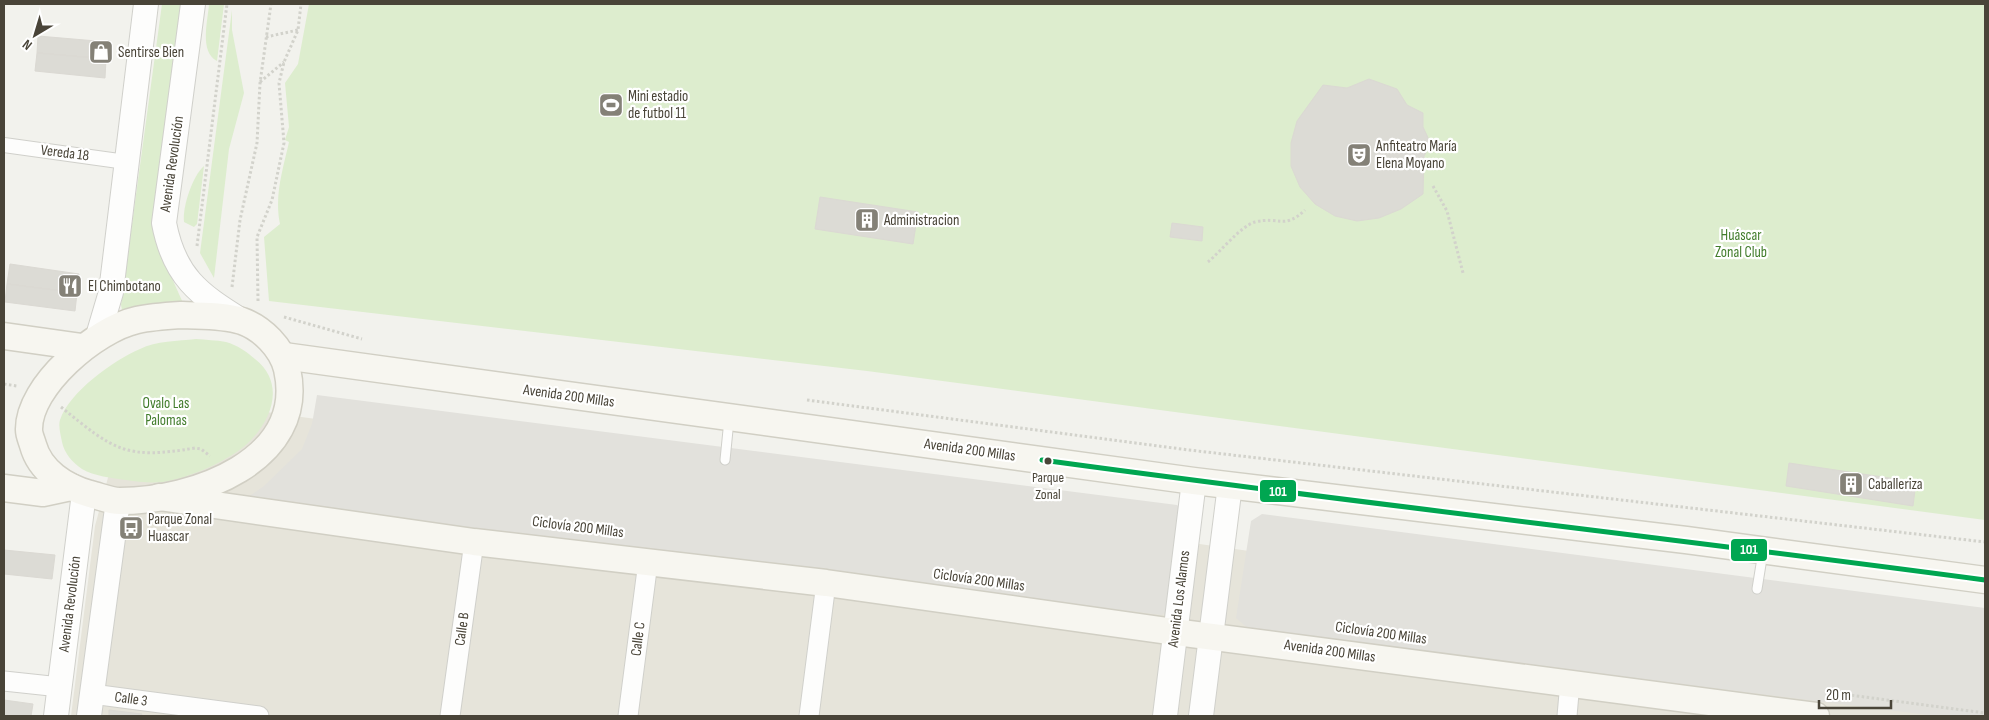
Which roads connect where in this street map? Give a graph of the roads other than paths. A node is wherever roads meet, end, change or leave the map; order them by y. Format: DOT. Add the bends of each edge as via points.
graph roads {
  1 [pos="146,4"];
  2 [pos="193,4"];
  3 [pos="4,145"];
  4 [pos="126,162"];
  5 [pos="251,315"];
  6 [pos="4,336"];
  7 [pos="90,341"];
  8 [pos="284,356"];
  9 [pos="729,418"];
  10 [pos="725,460"];
  11 [pos="1194,481"];
  12 [pos="1230,485"];
  13 [pos="4,488"];
  14 [pos="78,490"];
  15 [pos="159,497"];
  16 [pos="118,501"];
  17 [pos="474,542"];
  18 [pos="1763,550"];
  19 [pos="648,562"];
  20 [pos="1985,580"];
  21 [pos="826,583"];
  22 [pos="1758,588"];
  23 [pos="1175,632"];
  24 [pos="1210,635"];
  25 [pos="4,681"];
  26 [pos="1570,682"];
  27 [pos="60,687"];
  28 [pos="91,705"];
  29 [pos="1741,711"];
  30 [pos="56,716"];
  31 [pos="260,716"];
  32 [pos="450,716"];
  33 [pos="628,716"];
  34 [pos="809,716"];
  35 [pos="1165,716"];
  36 [pos="1201,716"];
  37 [pos="1567,716"];
  38 [pos="1816,716"];
  1 -- 4 [label="street"];
  2 -- 5 [label="street, Avenida Revolución" via="164,223 168,244 181,271 197,289"];
  3 -- 4 [label="street, Vereda 18"];
  4 -- 7 [label="street" via="111,292"];
  5 -- 7 [label="main road" via="182,314 136,320"];
  5 -- 8 [label="main road"];
  6 -- 7 [label="main road"];
  7 -- 14 [label="main road" via="48,384 34,408 29,431 36,454 49,473"];
  8 -- 9 [label="main road, Avenida 200 Millas"];
  8 -- 15 [label="main road" via="291,388 284,422 273,439 232,474 183,494"];
  9 -- 10 [label="lane"];
  9 -- 11 [label="main road, Avenida 200 Millas"];
  11 -- 12 [label="main road, Avenida 200 Millas"];
  11 -- 23 [label="street, Avenida Los Alamos"];
  12 -- 18 [label="main road, Avenida 200 Millas"];
  12 -- 24 [label="street"];
  13 -- 14 [label="main road" via="43,493"];
  14 -- 16 [label="main road"];
  14 -- 27 [label="street, Avenida Revolución"];
  15 -- 16 [label="main road"];
  15 -- 17 [label="main road, Avenida 200 Millas"];
  16 -- 28 [label="street"];
  17 -- 19 [label="main road, Avenida 200 Millas"];
  17 -- 32 [label="street, Calle B"];
  18 -- 20 [label="main road, Avenida 200 Millas"];
  18 -- 22 [label="lane"];
  19 -- 21 [label="main road, Avenida 200 Millas"];
  19 -- 33 [label="street, Calle C"];
  21 -- 23 [label="main road, Avenida 200 Millas"];
  21 -- 34 [label="street"];
  23 -- 24 [label="main road, Avenida 200 Millas"];
  23 -- 35 [label="street, Avenida Los Alamos"];
  24 -- 26 [label="main road, Avenida 200 Millas"];
  24 -- 36 [label="street"];
  25 -- 27 [label="street"];
  26 -- 29 [label="main road, Avenida 200 Millas"];
  26 -- 37 [label="street"];
  27 -- 30 [label="street, Avenida Revolución"];
  28 -- 31 [label="street, Calle 3"];
  29 -- 38 [label="main road, Avenida 200 Millas"];
}
